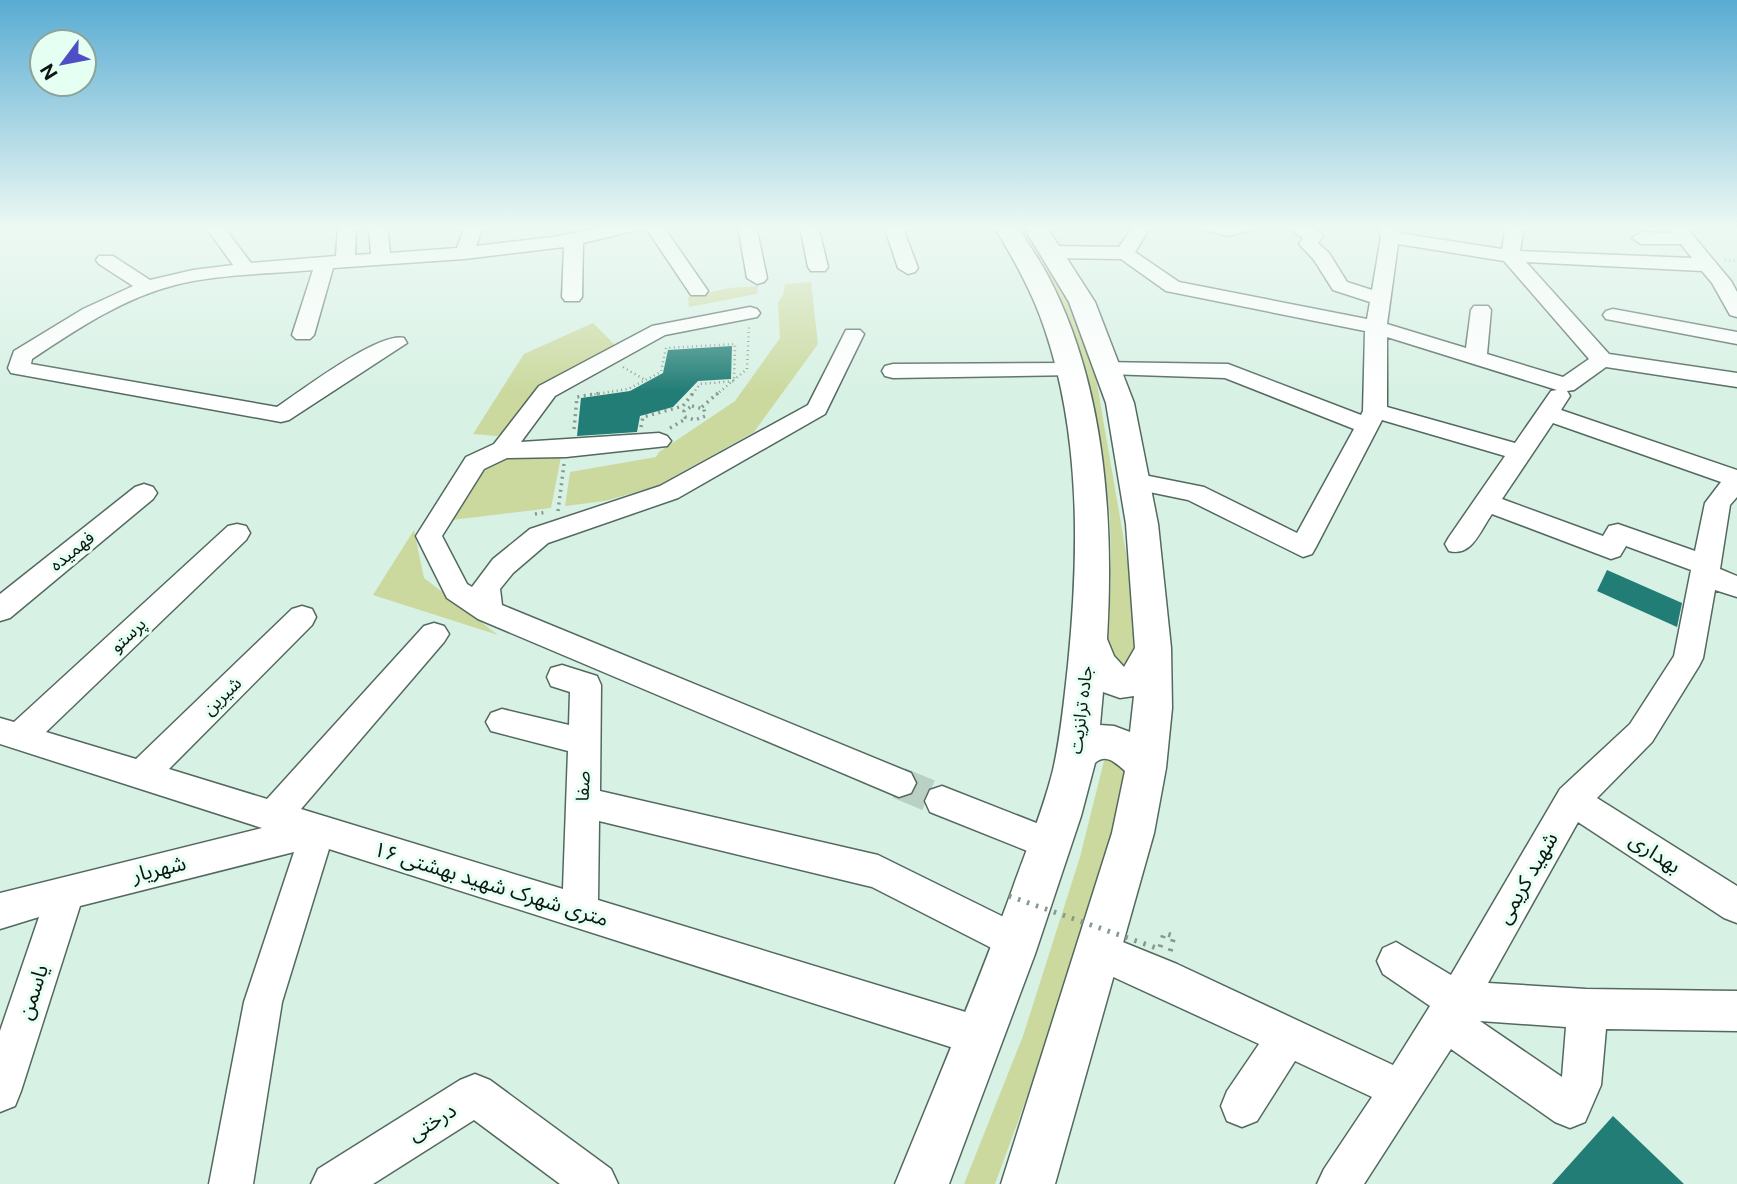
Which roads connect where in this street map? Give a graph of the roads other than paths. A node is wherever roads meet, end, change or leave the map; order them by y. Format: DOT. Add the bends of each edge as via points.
graph roads {
  1 [pos="139,281"];
  2 [pos="165,281"];
  3 [pos="327,281"];
  4 [pos="573,281"];
  5 [pos="691,281"];
  6 [pos="1036,281"];
  7 [pos="1070,281"];
  8 [pos="1165,281"];
  9 [pos="1337,281"];
  10 [pos="1383,281"];
  11 [pos="1532,281"];
  12 [pos="1718,281"];
  13 [pos="148,287"];
  14 [pos="698,291"];
  15 [pos="572,297"];
  16 [pos="1381,299"];
  17 [pos="1480,310"];
  18 [pos="1737,311"];
  19 [pos="750,313"];
  20 [pos="1613,315"];
  21 [pos="1376,327"];
  22 [pos="853,334"];
  23 [pos="303,335"];
  24 [pos="1737,338"];
  25 [pos="396,343"];
  26 [pos="1476,357"];
  27 [pos="1602,360"];
  28 [pos="1107,367"];
  29 [pos="1068,370"];
  30 [pos="892,371"];
  31 [pos="1737,380"];
  32 [pos="1566,385"];
  33 [pos="1548,413"];
  34 [pos="1372,419"];
  35 [pos="653,436"];
  36 [pos="503,450"];
  37 [pos="1522,453"];
  38 [pos="1737,479"];
  39 [pos="1134,481"];
  40 [pos="144,493"];
  41 [pos="1487,503"];
  42 [pos="237,533"];
  43 [pos="1458,544"];
  44 [pos="1707,571"];
  45 [pos="1737,587"];
  46 [pos="0,610"];
  47 [pos="488,611"];
  48 [pos="302,617"];
  49 [pos="434,634"];
  50 [pos="1090,640"];
  51 [pos="1153,648"];
  52 [pos="562,677"];
  53 [pos="502,722"];
  54 [pos="10,734"];
  55 [pos="585,742"];
  56 [pos="1076,755"];
  57 [pos="1146,768"];
  58 [pos="141,775"];
  59 [pos="899,783"];
  60 [pos="1572,800"];
  61 [pos="942,801"];
  62 [pos="583,802"];
  63 [pos="274,816"];
  64 [pos="318,830"];
  65 [pos="1050,844"];
  66 [pos="66,891"];
  67 [pos="1737,906"];
  68 [pos="3,912"];
  69 [pos="580,912"];
  70 [pos="1017,943"];
  71 [pos="1098,951"];
  72 [pos="1396,961"];
  73 [pos="1586,1009"];
  74 [pos="1449,1010"];
  75 [pos="1737,1010"];
  76 [pos="1288,1036"];
  77 [pos="982,1037"];
  78 [pos="1402,1090"];
  79 [pos="0,1091"];
  80 [pos="1242,1106"];
  81 [pos="231,1184"];
  82 [pos="333,1184"];
  83 [pos="596,1184"];
  84 [pos="922,1184"];
  85 [pos="1028,1184"];
  86 [pos="1339,1184"];
  1 -- 13 [label="street"];
  2 -- 13 [label="street"];
  3 -- 23 [label="street"];
  4 -- 15 [label="street"];
  5 -- 14 [label="street"];
  6 -- 29 [label="main road, جاده ترانزیت" via="1049,304"];
  7 -- 28 [label="main road"];
  8 -- 21 [label="street" via="1173,287"];
  9 -- 16 [label="street"];
  10 -- 16 [label="street"];
  11 -- 27 [label="street"];
  12 -- 18 [label="street"];
  13 -- 25 [label="street" via="79,319 22,356 19,368 281,415 361,360"];
  16 -- 21 [label="street"];
  17 -- 26 [label="street"];
  19 -- 36 [label="street" via="659,330 547,391"];
  20 -- 24 [label="street"];
  21 -- 26 [label="street"];
  21 -- 34 [label="street"];
  22 -- 47 [label="street" via="817,409 669,492 539,536 486,587"];
  26 -- 32 [label="street"];
  27 -- 31 [label="street"];
  27 -- 32 [label="street"];
  28 -- 34 [label="street" via="1228,371"];
  28 -- 39 [label="main road" via="1120,403"];
  29 -- 30 [label="street"];
  29 -- 50 [label="main road, جاده ترانزیت" via="1079,405 1092,514"];
  32 -- 33 [label="street"];
  33 -- 37 [label="street"];
  33 -- 38 [label="street"];
  34 -- 37 [label="street"];
  34 -- 39 [label="street" via="1303,547 1195,493"];
  35 -- 36 [label="street" via="566,450"];
  36 -- 47 [label="street" via="475,463 429,536 457,591"];
  37 -- 41 [label="street"];
  38 -- 44 [label="street, شهید کریمی" via="1718,503"];
  39 -- 51 [label="main road"];
  40 -- 46 [label="street, فهمیده"];
  41 -- 43 [label="street"];
  41 -- 44 [label="street" via="1611,549 1618,533"];
  42 -- 54 [label="street, پرستو"];
  44 -- 45 [label="street"];
  44 -- 60 [label="street, شهید کریمی" via="1688,659 1641,733"];
  47 -- 59 [label="street"];
  48 -- 58 [label="street, شیرین"];
  49 -- 63 [label="street"];
  50 -- 51 [label="main road" via="1103,672 1125,683 1140,678"];
  50 -- 56 [label="main road, جاده ترانزیت"];
  51 -- 57 [label="main road"];
  52 -- 55 [label="street, صفا" via="586,685"];
  53 -- 55 [label="street"];
  54 -- 58 [label="street, ۱۶ متری شهرک شهيد بهشتی"];
  55 -- 62 [label="street, صفا"];
  56 -- 57 [label="main road" via="1094,743 1111,742 1136,754"];
  56 -- 65 [label="main road, جاده ترانزیت"];
  57 -- 71 [label="main road" via="1133,833"];
  58 -- 63 [label="street, ۱۶ متری شهرک شهيد بهشتی"];
  60 -- 67 [label="street, بهداری"];
  60 -- 74 [label="street, شهید کریمی"];
  61 -- 65 [label="street"];
  62 -- 69 [label="street, صفا"];
  62 -- 70 [label="street" via="878,872"];
  63 -- 64 [label="street, ۱۶ متری شهرک شهيد بهشتی"];
  64 -- 66 [label="street, شهریار"];
  64 -- 69 [label="street, ۱۶ متری شهرک شهيد بهشتی"];
  64 -- 81 [label="street" via="263,1002"];
  65 -- 70 [label="main road, جاده ترانزیت"];
  66 -- 68 [label="street, شهریار"];
  66 -- 79 [label="street, یاسمن"];
  69 -- 77 [label="street, ۱۶ متری شهرک شهيد بهشتی"];
  70 -- 77 [label="main road, جاده ترانزیت"];
  71 -- 76 [label="street"];
  71 -- 85 [label="main road"];
  72 -- 74 [label="street"];
  73 -- 74 [label="street"];
  73 -- 74 [label="street" via="1584,1079 1570,1107"];
  73 -- 75 [label="street"];
  74 -- 78 [label="street, شهید کریمی"];
  76 -- 78 [label="street"];
  76 -- 80 [label="street"];
  77 -- 84 [label="main road, جاده ترانزیت"];
  78 -- 86 [label="street, شهید کریمی"];
  82 -- 83 [label="street, درختی" via="475,1096"];
}
